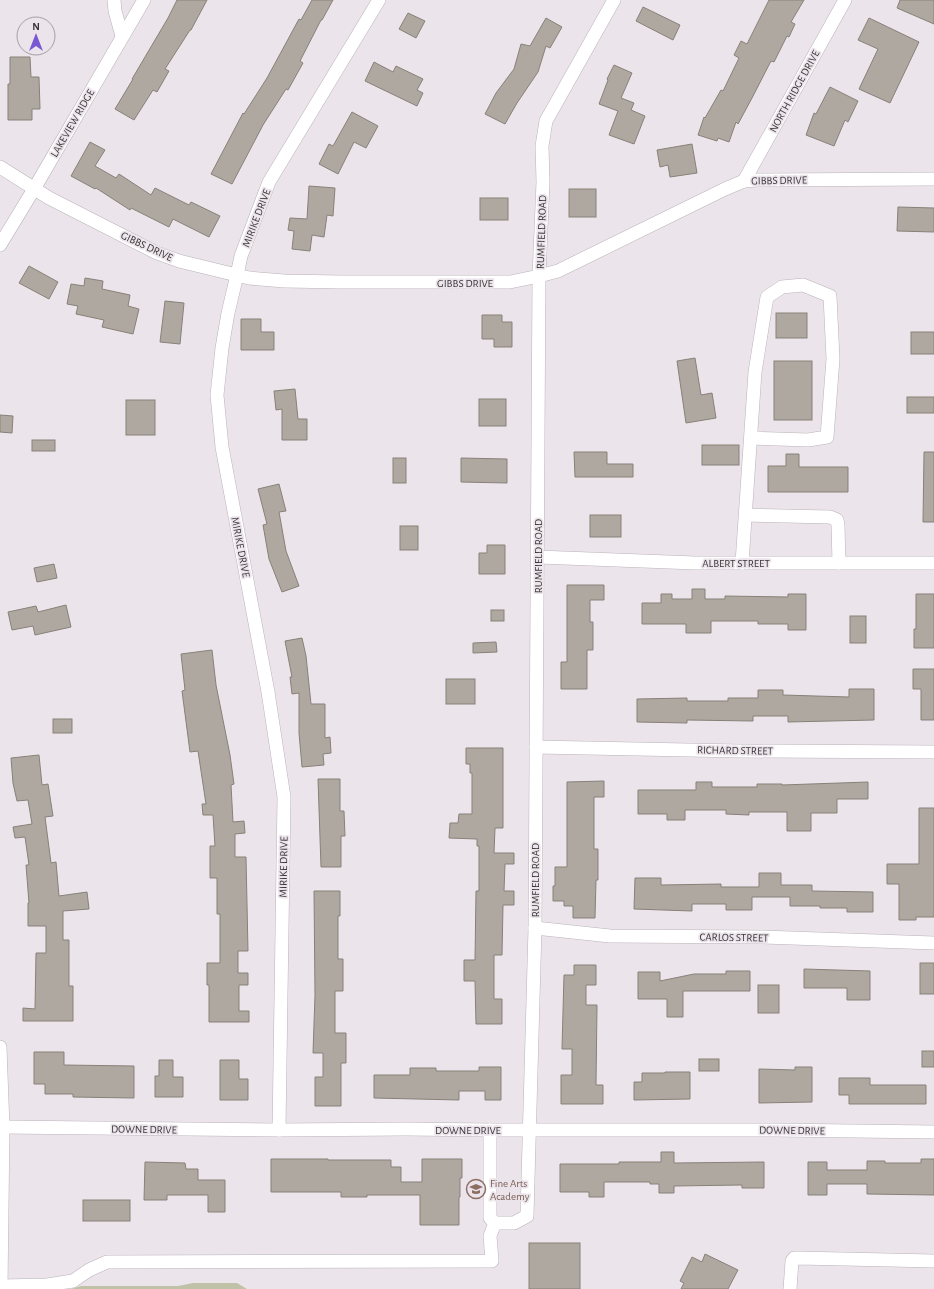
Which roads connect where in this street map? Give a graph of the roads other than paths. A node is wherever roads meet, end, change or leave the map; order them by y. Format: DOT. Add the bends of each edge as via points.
graph roads {
  1 [pos="114,0"];
  2 [pos="144,0"];
  3 [pos="379,0"];
  4 [pos="614,0"];
  5 [pos="845,0"];
  6 [pos="122,36"];
  7 [pos="0,167"];
  8 [pos="934,179"];
  9 [pos="744,182"];
  10 [pos="34,189"];
  11 [pos="0,245"];
  12 [pos="237,275"];
  13 [pos="539,276"];
  14 [pos="751,438"];
  15 [pos="746,515"];
  16 [pos="538,557"];
  17 [pos="742,563"];
  18 [pos="839,563"];
  19 [pos="934,563"];
  20 [pos="536,747"];
  21 [pos="934,752"];
  22 [pos="535,928"];
  23 [pos="934,943"];
  24 [pos="0,1047"];
  25 [pos="3,1127"];
  26 [pos="530,1129"];
  27 [pos="279,1130"];
  28 [pos="490,1130"];
  29 [pos="934,1132"];
  30 [pos="495,1223"];
  31 [pos="934,1261"];
  32 [pos="1,1288"];
  33 [pos="790,1289"];
  1 -- 6 [label="street"];
  2 -- 6 [label="street, LAKEVIEW RIDGE"];
  3 -- 12 [label="street, MIRIKE DRIVE" via="269,182 241,256"];
  4 -- 13 [label="street, RUMFIELD ROAD" via="546,121 542,146"];
  5 -- 9 [label="street, NORTH RIDGE DRIVE"];
  6 -- 10 [label="street, LAKEVIEW RIDGE"];
  7 -- 10 [label="street, GIBBS DRIVE"];
  8 -- 9 [label="street, GIBBS DRIVE"];
  9 -- 13 [label="street, GIBBS DRIVE" via="558,270"];
  10 -- 11 [label="street, LAKEVIEW RIDGE"];
  10 -- 12 [label="street, GIBBS DRIVE" via="157,253"];
  12 -- 13 [label="street, GIBBS DRIVE" via="284,281 452,283 510,282"];
  12 -- 27 [label="street, MIRIKE DRIVE" via="222,348 218,395 222,447 268,692 284,798"];
  13 -- 16 [label="street, RUMFIELD ROAD"];
  14 -- 14 [label="street" via="755,372 767,297 782,288 803,285 830,296 833,359 827,437 808,440"];
  14 -- 15 [label="street"];
  15 -- 17 [label="street"];
  15 -- 18 [label="street" via="830,517 836,520"];
  16 -- 17 [label="street, ALBERT STREET"];
  16 -- 20 [label="street, RUMFIELD ROAD"];
  17 -- 18 [label="street, ALBERT STREET"];
  18 -- 19 [label="street, ALBERT STREET"];
  20 -- 21 [label="street, RICHARD STREET"];
  20 -- 22 [label="street, RUMFIELD ROAD"];
  22 -- 23 [label="street, CARLOS STREET" via="610,936 763,937"];
  22 -- 26 [label="street, RUMFIELD ROAD"];
  24 -- 25 [label="street"];
  25 -- 27 [label="street, DOWNE DRIVE"];
  25 -- 32 [label="street"];
  26 -- 28 [label="street, DOWNE DRIVE"];
  26 -- 29 [label="street, DOWNE DRIVE"];
  26 -- 30 [label="street, RUMFIELD ROAD" via="527,1216 514,1223"];
  27 -- 28 [label="street, DOWNE DRIVE"];
  28 -- 30 [label="street" via="490,1218"];
  30 -- 32 [label="street" via="490,1236 492,1261 107,1262 73,1281"];
  31 -- 33 [label="street" via="794,1258"];
}
